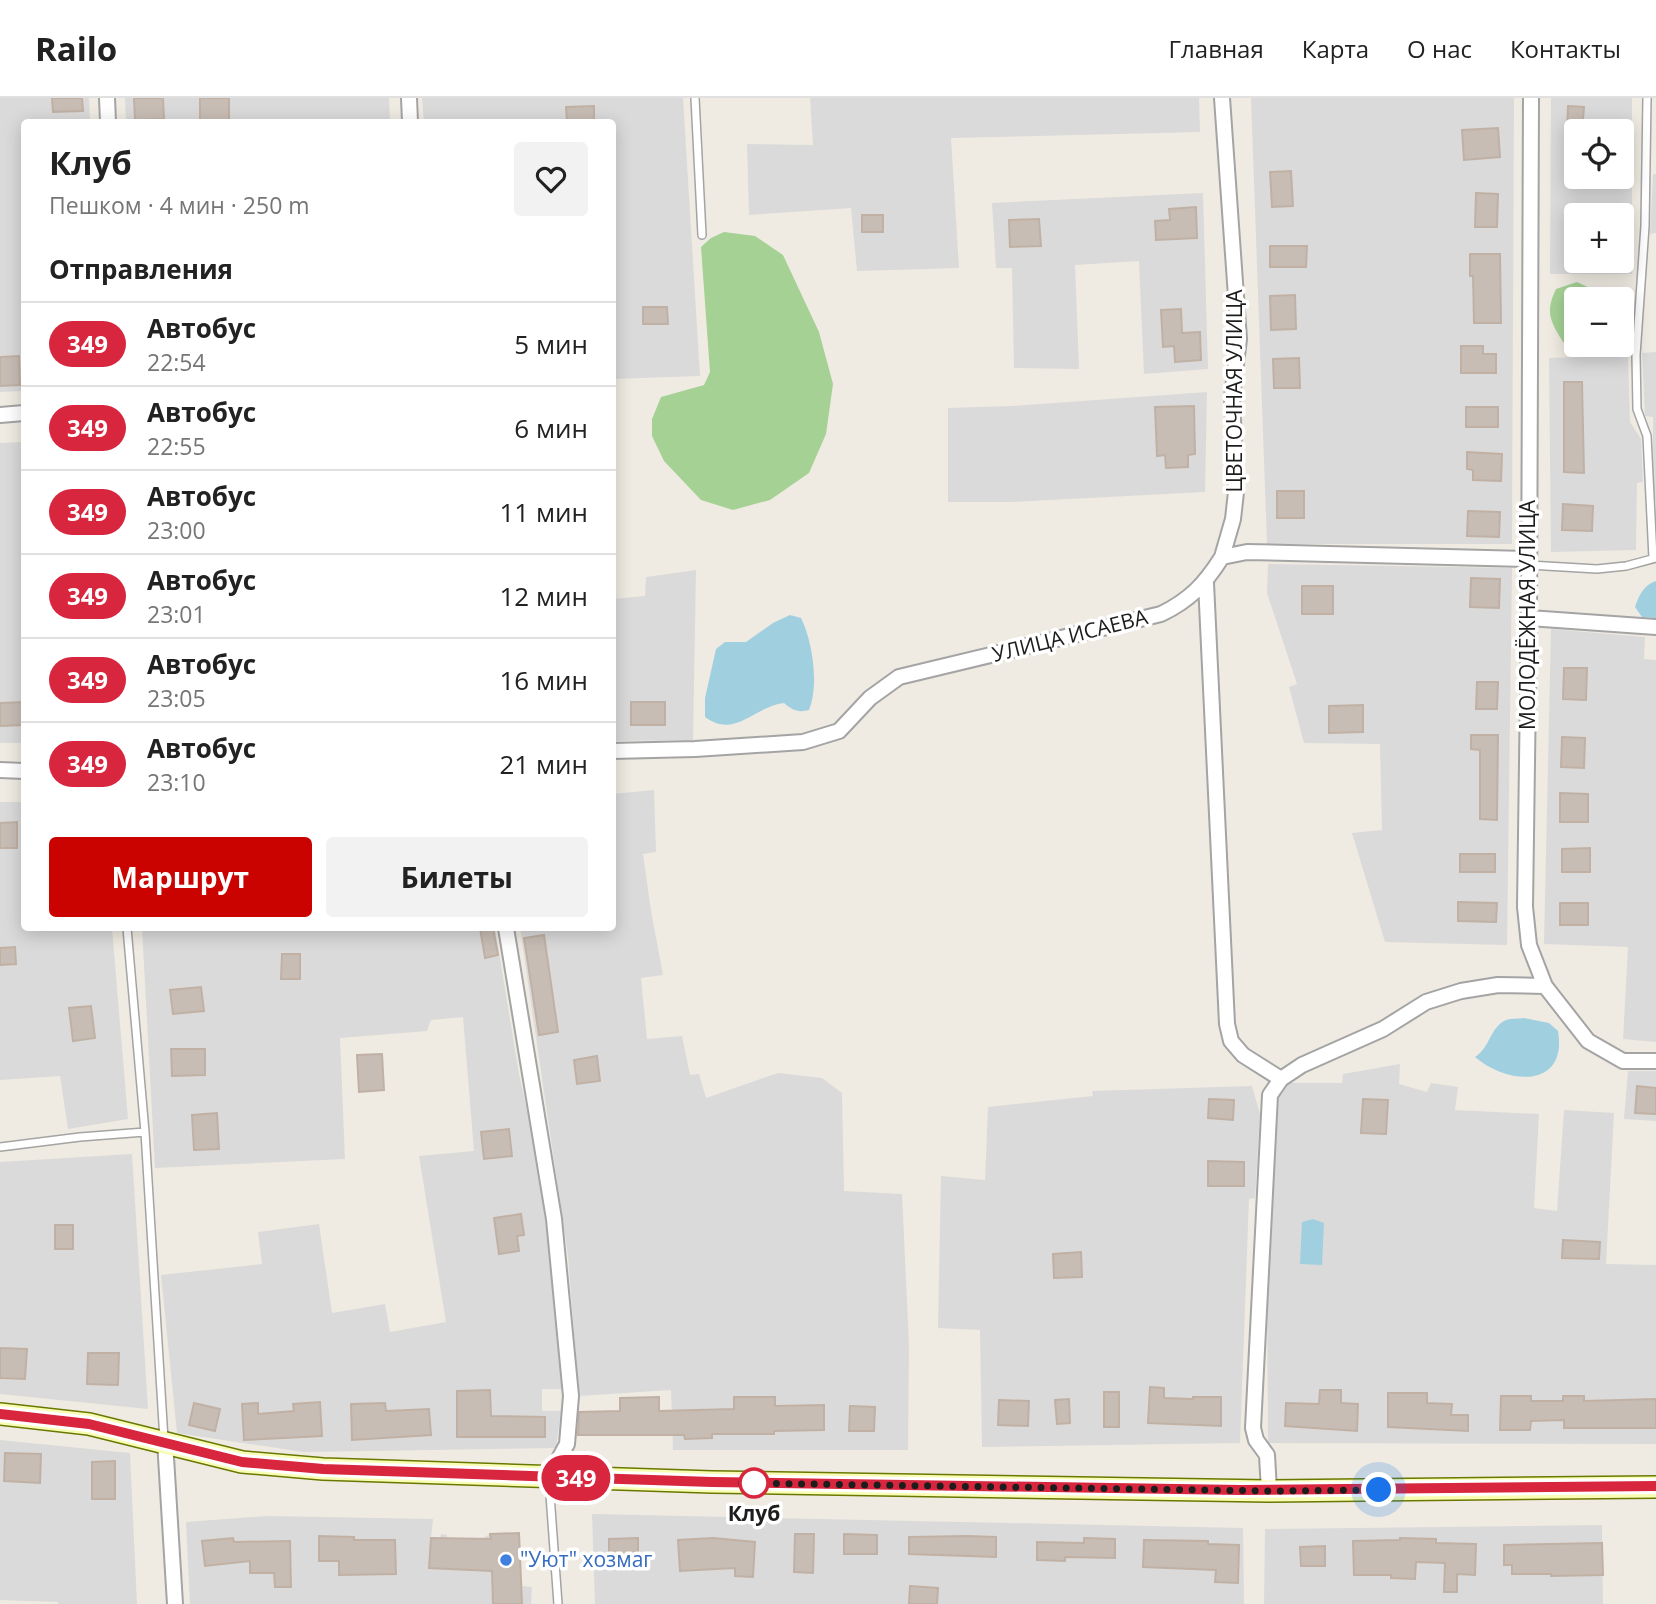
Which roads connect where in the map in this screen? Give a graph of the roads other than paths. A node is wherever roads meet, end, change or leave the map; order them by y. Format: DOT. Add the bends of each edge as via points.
graph roads {
  1 [pos="107,98"];
  2 [pos="409,98"];
  3 [pos="695,98"];
  4 [pos="1222,98"];
  5 [pos="1531,98"];
  6 [pos="1647,98"];
  7 [pos="108,119"];
  8 [pos="410,119"];
  9 [pos="702,235"];
  10 [pos="21,413"];
  11 [pos="0,415"];
  12 [pos="1222,557"];
  13 [pos="1654,558"];
  14 [pos="1529,562"];
  15 [pos="1206,583"];
  16 [pos="1529,618"];
  17 [pos="1656,627"];
  18 [pos="616,751"];
  19 [pos="0,770"];
  20 [pos="21,771"];
  21 [pos="127,931"];
  22 [pos="506,931"];
  23 [pos="1545,986"];
  24 [pos="1656,1061"];
  25 [pos="1281,1079"];
  26 [pos="145,1132"];
  27 [pos="0,1147"];
  28 [pos="0,1414"];
  29 [pos="164,1441"];
  30 [pos="549,1477"];
  31 [pos="1656,1487"];
  32 [pos="1269,1491"];
  33 [pos="175,1604"];
  34 [pos="558,1604"];
  1 -- 7 [label="street"];
  2 -- 8 [label="street"];
  3 -- 9 [label="lane"];
  4 -- 12 [label="street, ЦВЕТОЧНАЯ УЛИЦА" via="1239,339 1232,397 1236,492"];
  5 -- 14 [label="street, МОЛОДЁЖНАЯ УЛИЦА"];
  6 -- 13 [label="lane" via="1636,382 1637,409 1647,436"];
  10 -- 11 [label="street"];
  12 -- 14 [label="street" via="1247,552"];
  12 -- 15 [label="street, УЛИЦА ИСАЕВА"];
  13 -- 14 [label="lane" via="1597,569"];
  14 -- 16 [label="street, МОЛОДЁЖНАЯ УЛИЦА"];
  15 -- 18 [label="street, УЛИЦА ИСАЕВА" via="1161,614 899,677 870,698 839,731 803,742"];
  15 -- 25 [label="street" via="1227,1024 1231,1041 1243,1055"];
  16 -- 17 [label="street"];
  16 -- 23 [label="street, МОЛОДЁЖНАЯ УЛИЦА" via="1525,907 1529,945"];
  19 -- 20 [label="street"];
  21 -- 26 [label="lane"];
  22 -- 30 [label="street" via="554,1219 571,1396 567,1444"];
  23 -- 24 [label="street, МОЛОДЁЖНАЯ УЛИЦА" via="1588,1041 1604,1052 1623,1061"];
  23 -- 25 [label="street" via="1498,985 1426,1002 1383,1029"];
  25 -- 32 [label="street" via="1270,1095 1253,1428 1267,1455"];
  26 -- 27 [label="lane"];
  26 -- 29 [label="lane"];
  28 -- 29 [label="main road" via="89,1424"];
  29 -- 30 [label="main road" via="242,1462"];
  29 -- 33 [label="street"];
  30 -- 32 [label="main road"];
  30 -- 34 [label="lane"];
  31 -- 32 [label="main road"];
}
